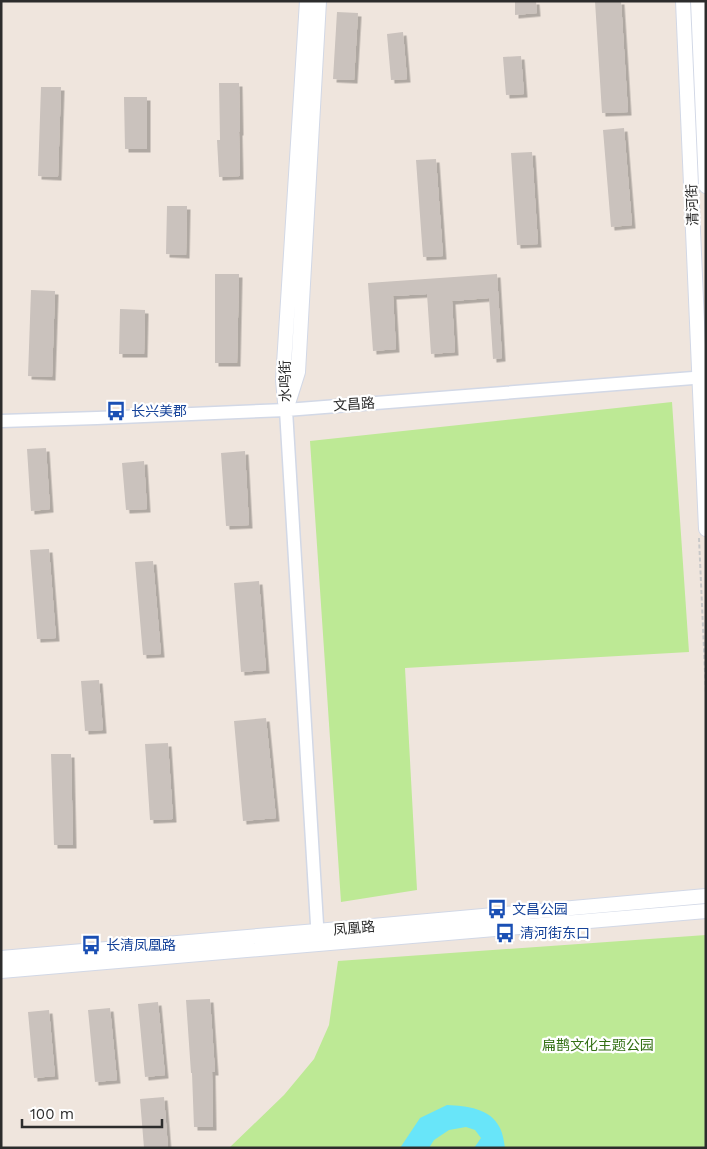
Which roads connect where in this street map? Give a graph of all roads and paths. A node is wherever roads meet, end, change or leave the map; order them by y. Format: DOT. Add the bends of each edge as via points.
graph roads {
  1 [pos="307,1"];
  2 [pos="319,1"];
  3 [pos="683,1"];
  4 [pos="698,1"];
  5 [pos="706,186"];
  6 [pos="702,377"];
  7 [pos="286,410"];
  8 [pos="1,421"];
  9 [pos="706,529"];
  10 [pos="706,896"];
  11 [pos="706,911"];
  12 [pos="317,937"];
  13 [pos="1,958"];
  14 [pos="1,971"];
  1 -- 7 [label="main road, 水鸣街" via="283,380"];
  2 -- 7 [label="main road, 水鸣街" via="298,372"];
  3 -- 6 [label="main road, 清河街"];
  4 -- 5 [label="main road, 清河街"];
  6 -- 7 [label="street, 文昌路"];
  6 -- 9 [label="main road, 清河街"];
  7 -- 8 [label="street, 文昌路"];
  7 -- 12 [label="street"];
  10 -- 12 [label="main road, 凤凰路"];
  11 -- 12 [label="main road, 凤凰路"];
  12 -- 13 [label="main road, 凤凰路"];
  12 -- 14 [label="main road, 凤凰路"];
}
